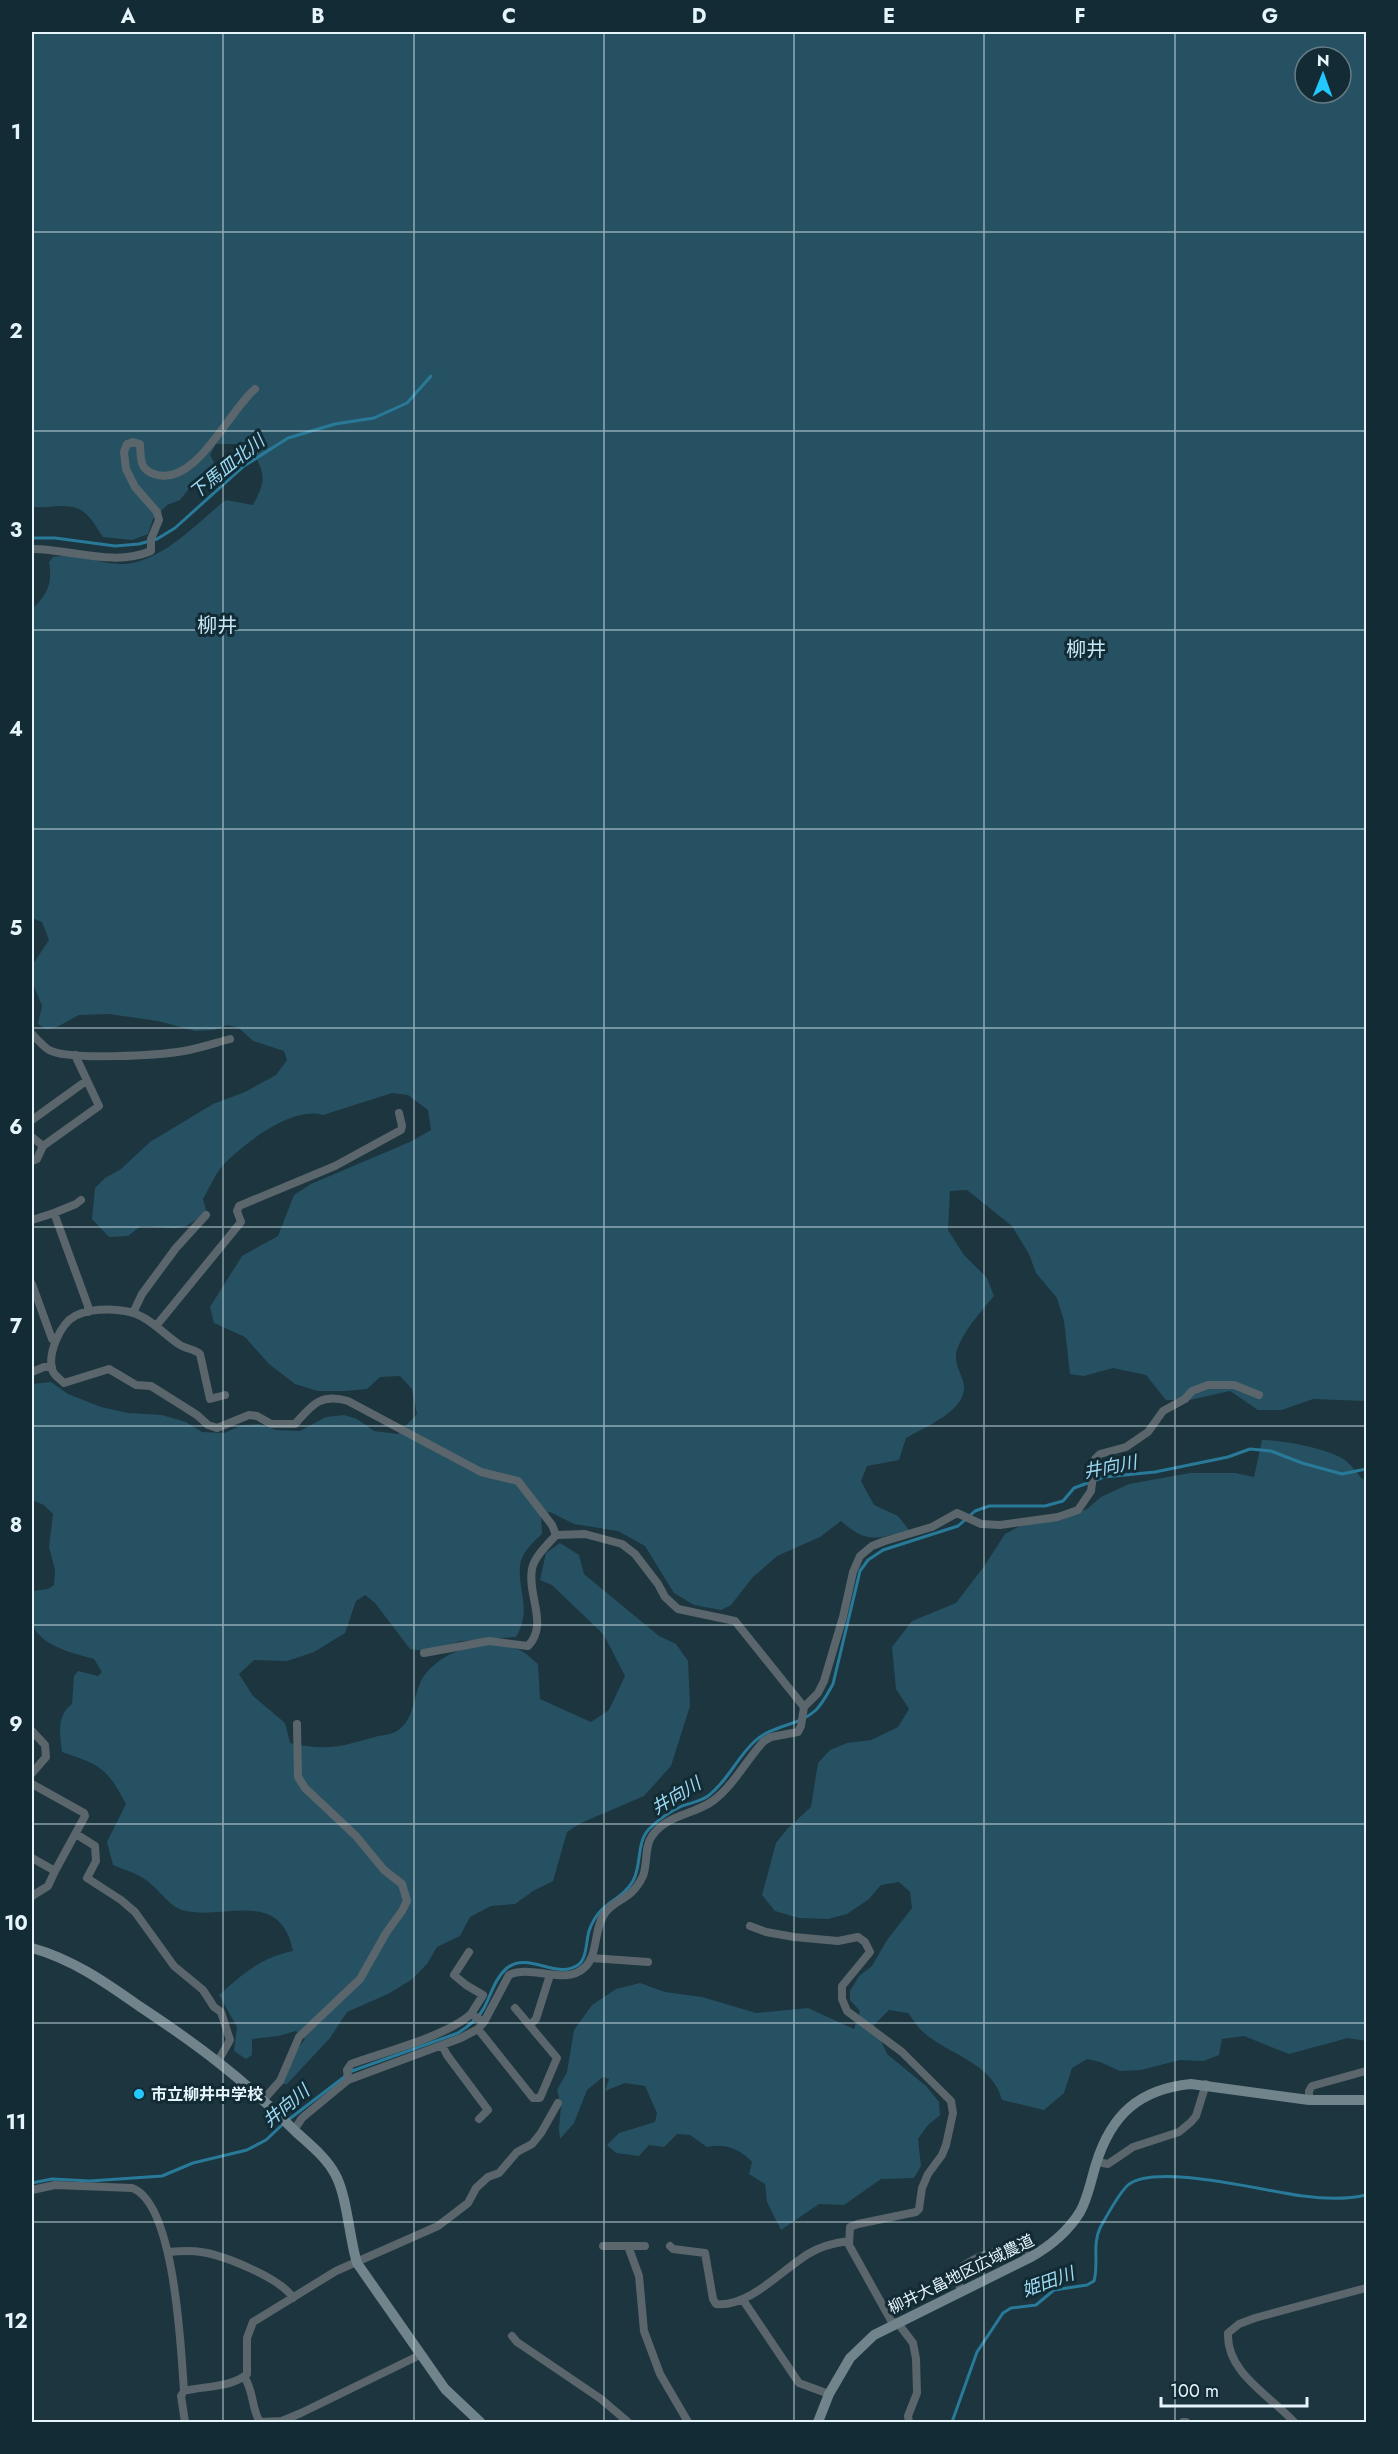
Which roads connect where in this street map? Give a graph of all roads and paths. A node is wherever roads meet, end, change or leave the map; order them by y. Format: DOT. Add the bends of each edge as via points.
graph roads {
  1 [pos="255,389"];
  2 [pos="32,549"];
  3 [pos="32,1034"];
  4 [pos="230,1039"];
  5 [pos="75,1055"];
  6 [pos="86,1081"];
  7 [pos="399,1113"];
  8 [pos="32,1120"];
  9 [pos="32,1137"];
  10 [pos="43,1146"];
  11 [pos="32,1161"];
  12 [pos="81,1200"];
  13 [pos="54,1213"];
  14 [pos="206,1215"];
  15 [pos="32,1220"];
  16 [pos="32,1284"];
  17 [pos="88,1312"];
  18 [pos="133,1313"];
  19 [pos="156,1326"];
  20 [pos="56,1340"];
  21 [pos="52,1367"];
  22 [pos="32,1372"];
  23 [pos="225,1395"];
  24 [pos="1259,1395"];
  25 [pos="556,1535"];
  26 [pos="424,1653"];
  27 [pos="803,1711"];
  28 [pos="297,1724"];
  29 [pos="32,1731"];
  30 [pos="32,1773"];
  31 [pos="32,1784"];
  32 [pos="75,1833"];
  33 [pos="32,1858"];
  34 [pos="55,1871"];
  35 [pos="32,1896"];
  36 [pos="750,1926"];
  37 [pos="32,1948"];
  38 [pos="468,1952"];
  39 [pos="591,1958"];
  40 [pos="648,1962"];
  41 [pos="550,1975"];
  42 [pos="515,2008"];
  43 [pos="477,2020"];
  44 [pos="530,2025"];
  45 [pos="442,2045"];
  46 [pos="218,2061"];
  47 [pos="1366,2071"];
  48 [pos="348,2076"];
  49 [pos="1206,2084"];
  50 [pos="264,2099"];
  51 [pos="1309,2100"];
  52 [pos="1366,2100"];
  53 [pos="558,2103"];
  54 [pos="479,2119"];
  55 [pos="294,2130"];
  56 [pos="1097,2162"];
  57 [pos="32,2190"];
  58 [pos="848,2241"];
  59 [pos="603,2246"];
  60 [pos="628,2246"];
  61 [pos="645,2246"];
  62 [pos="670,2246"];
  63 [pos="168,2252"];
  64 [pos="1029,2258"];
  65 [pos="357,2263"];
  66 [pos="1366,2288"];
  67 [pos="961,2291"];
  68 [pos="294,2298"];
  69 [pos="743,2300"];
  70 [pos="895,2323"];
  71 [pos="512,2336"];
  72 [pos="420,2355"];
  73 [pos="244,2378"];
  74 [pos="184,2391"];
  75 [pos="829,2394"];
  76 [pos="184,2422"];
  77 [pos="480,2422"];
  78 [pos="628,2422"];
  79 [pos="688,2422"];
  80 [pos="818,2422"];
  81 [pos="909,2422"];
  82 [pos="1294,2422"];
  1 -- 2 [label="street" via="181,473 159,476 147,471 141,463 140,444 127,444 126,469 159,520 151,551 111,558"];
  3 -- 5 [label="street" via="49,1050"];
  4 -- 5 [label="street" via="167,1053"];
  5 -- 6 [label="street"];
  6 -- 8 [label="street"];
  6 -- 10 [label="street" via="99,1106"];
  7 -- 19 [label="street" via="401,1130 335,1166 239,1206 241,1222"];
  9 -- 10 [label="street"];
  10 -- 11 [label="street"];
  12 -- 13 [label="street"];
  13 -- 15 [label="street"];
  13 -- 17 [label="street"];
  14 -- 18 [label="street" via="176,1248"];
  16 -- 20 [label="street" via="52,1339"];
  17 -- 18 [label="street"];
  17 -- 20 [label="street" via="71,1318"];
  18 -- 19 [label="street"];
  19 -- 23 [label="street" via="181,1346 200,1354 210,1399"];
  20 -- 21 [label="street"];
  21 -- 22 [label="street"];
  21 -- 25 [label="street" via="64,1383 109,1369 136,1385 151,1386 217,1428 249,1415 270,1424 291,1425 324,1398 348,1401 471,1467 518,1481 552,1524"];
  24 -- 27 [label="street" via="1234,1385 1192,1391 1162,1411 1148,1432 1126,1448 1100,1454 1095,1459 1086,1501 1078,1510 1058,1517 1000,1525 973,1521 957,1513 932,1527 872,1546 860,1556 853,1572 824,1681"];
  25 -- 26 [label="street" via="532,1569 538,1628 528,1646 489,1641"];
  25 -- 27 [label="street" via="585,1534 622,1544 635,1554 664,1597 678,1609 735,1621"];
  27 -- 39 [label="street" via="798,1732 764,1741 714,1800 674,1818 651,1836 643,1876 633,1893 605,1913"];
  28 -- 50 [label="street" via="298,1777 304,1788 402,1884 407,1901 360,1979 299,2037 280,2081"];
  29 -- 30 [label="street" via="45,1745 46,1757"];
  31 -- 32 [label="street" via="84,1813"];
  32 -- 34 [label="street"];
  32 -- 46 [label="street" via="95,1846 96,1861 87,1878 135,1912 174,1966 203,1990 221,2012 230,2040"];
  33 -- 34 [label="street"];
  34 -- 35 [label="street" via="48,1886"];
  36 -- 58 [label="street" via="794,1937 838,1941 858,1937 865,1942 870,1952 842,1986 847,2011 902,2052 951,2101 953,2112 946,2145 922,2188 919,2209 858,2224 850,2228"];
  37 -- 46 [label="street" via="81,1968"];
  38 -- 43 [label="street" via="454,1976 483,1995"];
  39 -- 40 [label="street"];
  39 -- 41 [label="street" via="585,1968 575,1973"];
  41 -- 43 [label="street" via="532,1970 509,1975"];
  41 -- 44 [label="street" via="536,2019"];
  42 -- 44 [label="street"];
  43 -- 44 [label="street" via="533,2098 540,2098 556,2058"];
  43 -- 45 [label="street" via="461,2038"];
  43 -- 48 [label="street" via="351,2064"];
  45 -- 48 [label="street"];
  45 -- 54 [label="street" via="488,2110"];
  46 -- 50 [label="street"];
  47 -- 51 [label="street" via="1312,2086"];
  48 -- 55 [label="street"];
  49 -- 51 [label="street, 柳井大畠地区広域農道"];
  49 -- 56 [label="street" via="1196,2116 1179,2132 1133,2147 1108,2164"];
  49 -- 56 [label="street, 柳井大畠地区広域農道" via="1172,2086 1137,2101 1113,2125"];
  50 -- 55 [label="street"];
  51 -- 52 [label="street, 柳井大畠地区広域農道"];
  53 -- 65 [label="street" via="532,2144 476,2188 468,2204 438,2226"];
  55 -- 65 [label="street" via="336,2175"];
  56 -- 64 [label="street, 柳井大畠地区広域農道" via="1080,2212 1056,2241"];
  57 -- 63 [label="street" via="55,2184 139,2190 162,2229"];
  58 -- 69 [label="street" via="809,2253"];
  58 -- 70 [label="street"];
  59 -- 60 [label="street"];
  60 -- 61 [label="street"];
  60 -- 79 [label="street" via="639,2276 644,2331 660,2374"];
  62 -- 69 [label="street" via="705,2253 716,2304"];
  63 -- 68 [label="street" via="209,2253 258,2272 290,2291"];
  63 -- 74 [label="street" via="179,2313"];
  64 -- 67 [label="street, 柳井大畠地区広域農道"];
  64 -- 67 [label="street" via="1023,2250 1006,2250 969,2261 959,2269"];
  65 -- 68 [label="street" via="336,2271"];
  65 -- 72 [label="street"];
  66 -- 82 [label="street" via="1255,2318 1228,2333 1238,2365 1259,2391"];
  67 -- 70 [label="street, 柳井大畠地区広域農道"];
  68 -- 73 [label="street" via="253,2322 247,2338"];
  69 -- 75 [label="street" via="798,2383"];
  70 -- 75 [label="street, 柳井大畠地区広域農道" via="861,2346"];
  70 -- 81 [label="street" via="914,2343 917,2393"];
  71 -- 78 [label="street"];
  72 -- 73 [label="street" via="282,2421 260,2422"];
  72 -- 77 [label="street" via="445,2389"];
  73 -- 74 [label="street"];
  74 -- 76 [label="street"];
  75 -- 80 [label="street, 柳井大畠地区広域農道"];
}
